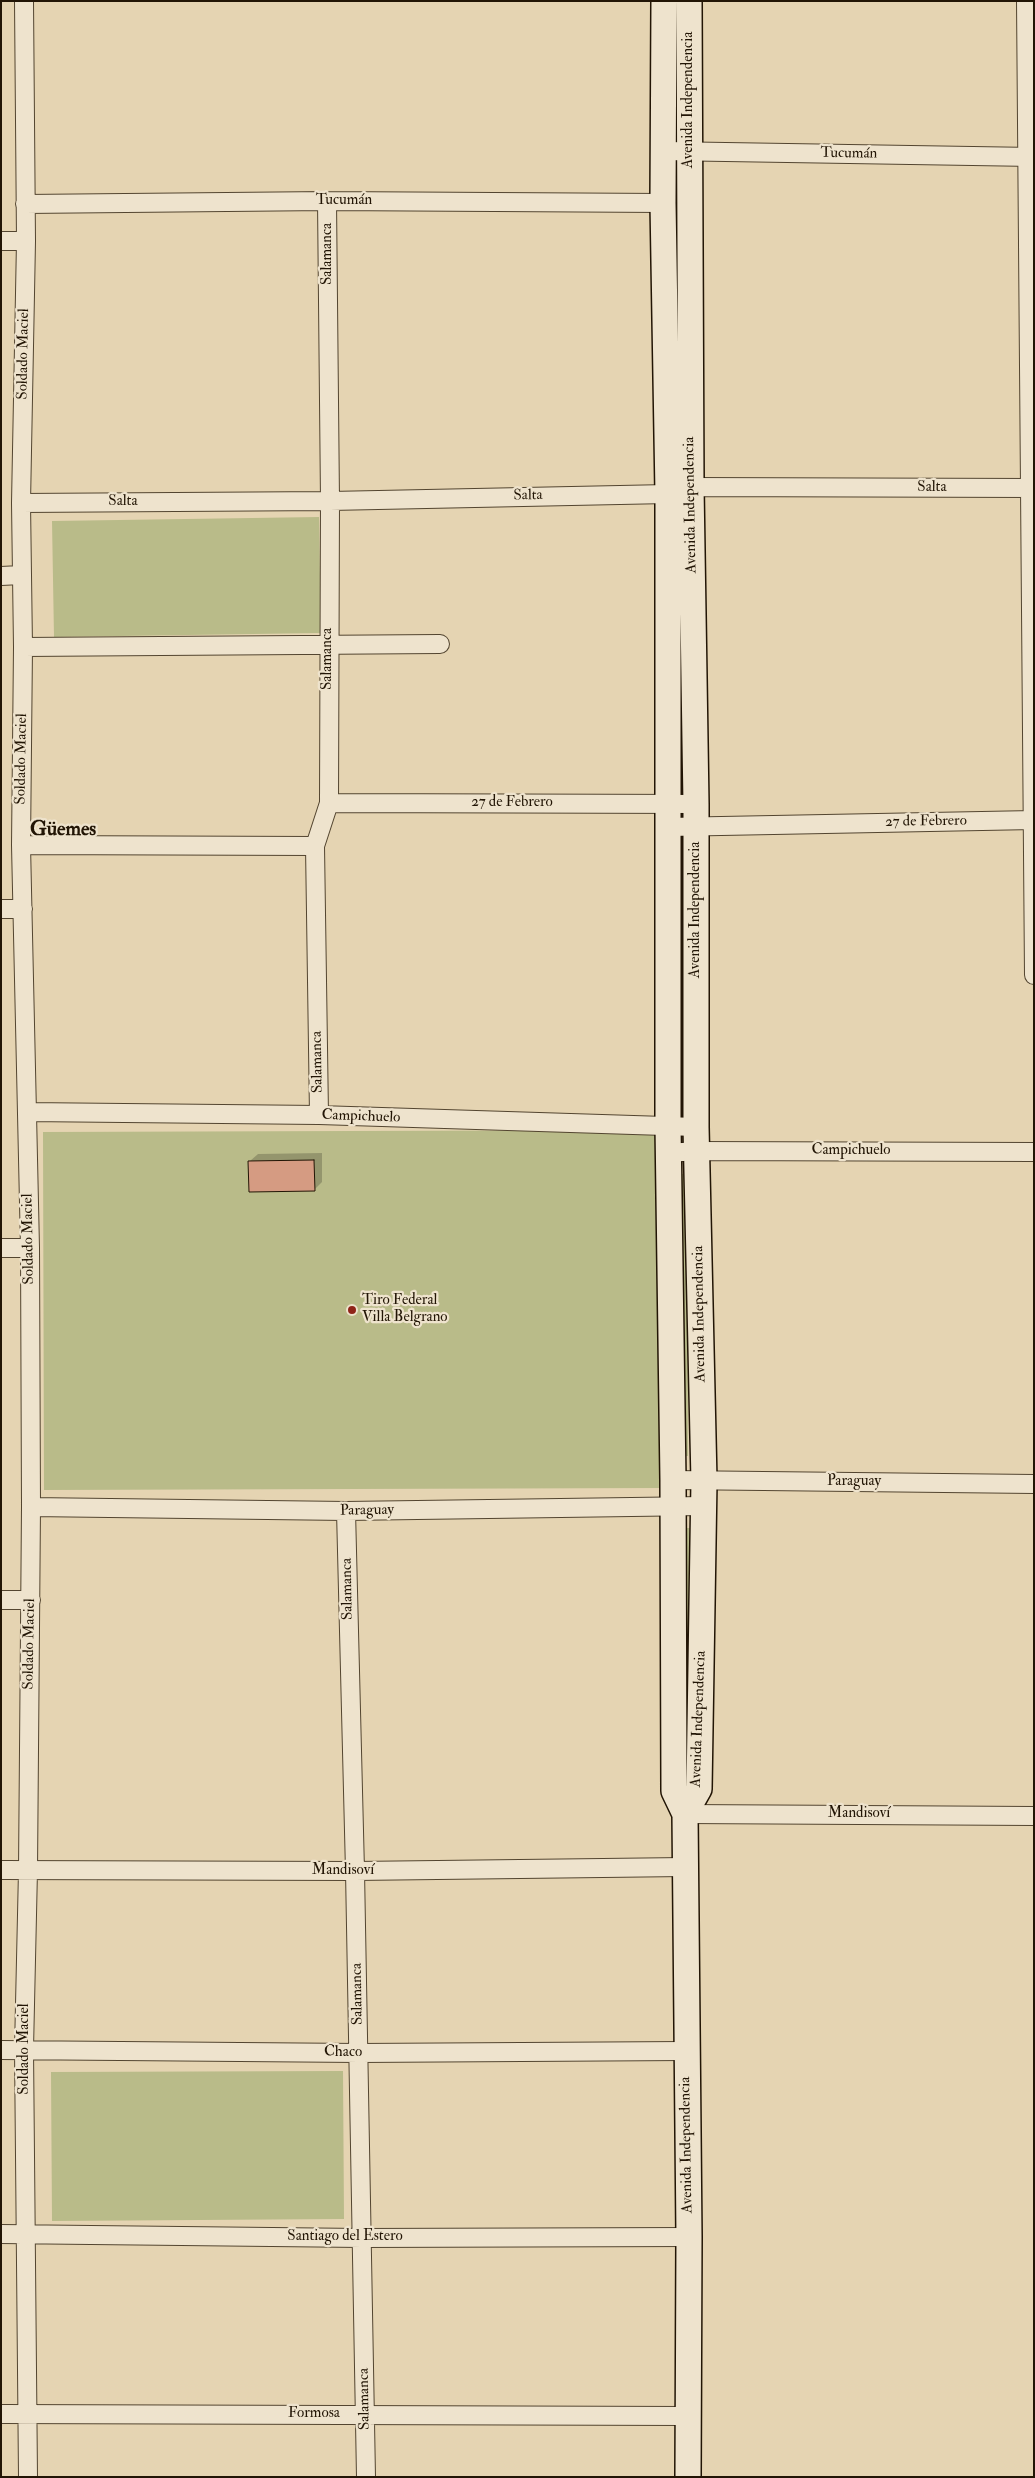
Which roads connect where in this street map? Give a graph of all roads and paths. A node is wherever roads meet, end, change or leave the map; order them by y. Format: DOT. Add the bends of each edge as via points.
graph roads {
  1 [pos="24,1"];
  2 [pos="664,1"];
  3 [pos="689,1"];
  4 [pos="1026,1"];
  5 [pos="664,151"];
  6 [pos="689,152"];
  7 [pos="1030,157"];
  8 [pos="327,201"];
  9 [pos="663,203"];
  10 [pos="25,204"];
  11 [pos="26,240"];
  12 [pos="1,241"];
  13 [pos="1032,488"];
  14 [pos="679,490"];
  15 [pos="330,500"];
  16 [pos="21,503"];
  17 [pos="1,576"];
  18 [pos="21,576"];
  19 [pos="328,643"];
  20 [pos="440,644"];
  21 [pos="23,647"];
  22 [pos="329,803"];
  23 [pos="669,815"];
  24 [pos="696,816"];
  25 [pos="1033,820"];
  26 [pos="21,845"];
  27 [pos="315,846"];
  28 [pos="1,909"];
  29 [pos="23,909"];
  30 [pos="1034,976"];
  31 [pos="27,1112"];
  32 [pos="319,1115"];
  33 [pos="668,1126"];
  34 [pos="696,1139"];
  35 [pos="1034,1152"];
  36 [pos="668,1153"];
  37 [pos="1,1248"];
  38 [pos="30,1248"];
  39 [pos="673,1480"];
  40 [pos="704,1481"];
  41 [pos="1034,1484"];
  42 [pos="673,1506"];
  43 [pos="703,1506"];
  44 [pos="31,1507"];
  45 [pos="346,1511"];
  46 [pos="1,1600"];
  47 [pos="31,1600"];
  48 [pos="685,1814"];
  49 [pos="1034,1816"];
  50 [pos="685,1867"];
  51 [pos="1,1870"];
  52 [pos="28,1870"];
  53 [pos="355,1871"];
  54 [pos="1,2050"];
  55 [pos="24,2050"];
  56 [pos="686,2051"];
  57 [pos="359,2053"];
  58 [pos="26,2233"];
  59 [pos="1,2234"];
  60 [pos="689,2237"];
  61 [pos="362,2238"];
  62 [pos="1,2414"];
  63 [pos="28,2414"];
  64 [pos="365,2414"];
  65 [pos="686,2416"];
  66 [pos="28,2477"];
  67 [pos="366,2477"];
  68 [pos="688,2477"];
  1 -- 10 [label="street, Soldado Maciel"];
  2 -- 5 [label="street, Avenida Independencia"];
  3 -- 6 [label="street, Avenida Independencia"];
  4 -- 7 [label="street"];
  5 -- 6 [label="street, Tucumán"];
  5 -- 9 [label="street, Avenida Independencia"];
  6 -- 7 [label="street, Tucumán"];
  6 -- 14 [label="street, Avenida Independencia"];
  7 -- 13 [label="street"];
  8 -- 9 [label="street, Tucumán"];
  8 -- 10 [label="street, Tucumán"];
  8 -- 15 [label="street, Salamanca"];
  9 -- 14 [label="street, Avenida Independencia"];
  10 -- 11 [label="street, Soldado Maciel"];
  11 -- 12 [label="street"];
  11 -- 16 [label="street, Soldado Maciel"];
  13 -- 14 [label="street, Salta"];
  13 -- 25 [label="street"];
  14 -- 15 [label="street, Salta"];
  14 -- 23 [label="street, Avenida Independencia"];
  14 -- 24 [label="street, Avenida Independencia"];
  15 -- 16 [label="street, Salta"];
  15 -- 19 [label="street, Salamanca"];
  16 -- 18 [label="street, Soldado Maciel"];
  17 -- 18 [label="street"];
  18 -- 21 [label="street, Soldado Maciel"];
  19 -- 20 [label="street"];
  19 -- 21 [label="street"];
  19 -- 22 [label="street, Salamanca"];
  21 -- 26 [label="street, Soldado Maciel"];
  22 -- 23 [label="street, 27 de Febrero"];
  22 -- 27 [label="street, Salamanca"];
  23 -- 24 [label="street, 27 de Febrero"];
  23 -- 33 [label="street, Avenida Independencia"];
  24 -- 25 [label="street, 27 de Febrero"];
  24 -- 34 [label="street, Avenida Independencia"];
  25 -- 30 [label="street"];
  26 -- 27 [label="street"];
  26 -- 29 [label="street, Soldado Maciel"];
  27 -- 32 [label="street, Salamanca"];
  28 -- 29 [label="street"];
  29 -- 31 [label="street, Soldado Maciel"];
  31 -- 32 [label="street, Campichuelo"];
  31 -- 38 [label="street, Soldado Maciel"];
  32 -- 33 [label="street, Campichuelo"];
  33 -- 34 [label="street, Campichuelo"];
  33 -- 36 [label="street, Avenida Independencia"];
  34 -- 35 [label="street, Campichuelo"];
  34 -- 36 [label="street, Campichuelo"];
  34 -- 40 [label="street, Avenida Independencia"];
  36 -- 39 [label="street, Avenida Independencia"];
  37 -- 38 [label="street"];
  38 -- 44 [label="street, Soldado Maciel"];
  39 -- 40 [label="street, Paraguay"];
  39 -- 42 [label="street, Avenida Independencia"];
  40 -- 41 [label="street, Paraguay"];
  40 -- 43 [label="street, Avenida Independencia"];
  42 -- 43 [label="street, Paraguay"];
  42 -- 45 [label="street, Paraguay"];
  42 -- 48 [label="street, Avenida Independencia" via="674,1791"];
  43 -- 48 [label="street, Avenida Independencia" via="699,1789"];
  44 -- 45 [label="street, Paraguay"];
  44 -- 47 [label="street, Soldado Maciel"];
  45 -- 53 [label="street, Salamanca"];
  46 -- 47 [label="street"];
  47 -- 52 [label="street, Soldado Maciel"];
  48 -- 49 [label="street, Mandisoví"];
  48 -- 50 [label="street, Avenida Independencia"];
  50 -- 53 [label="street, Mandisoví"];
  50 -- 56 [label="street, Avenida Independencia"];
  51 -- 52 [label="street, Mandisoví"];
  52 -- 53 [label="street, Mandisoví"];
  52 -- 55 [label="street, Soldado Maciel"];
  53 -- 57 [label="street, Salamanca"];
  54 -- 55 [label="street, Chaco"];
  55 -- 57 [label="street, Chaco"];
  55 -- 58 [label="street, Soldado Maciel"];
  56 -- 57 [label="street, Chaco"];
  56 -- 60 [label="street, Avenida Independencia"];
  57 -- 61 [label="street, Salamanca"];
  58 -- 59 [label="street, Santiago del Estero"];
  58 -- 61 [label="street, Santiago del Estero"];
  58 -- 63 [label="street, Soldado Maciel"];
  60 -- 61 [label="street, Santiago del Estero"];
  60 -- 65 [label="street, Avenida Independencia"];
  61 -- 64 [label="street, Salamanca"];
  62 -- 63 [label="street, Formosa"];
  63 -- 64 [label="street, Formosa"];
  63 -- 66 [label="street, Soldado Maciel"];
  64 -- 65 [label="street, Formosa"];
  64 -- 67 [label="street, Salamanca"];
  65 -- 68 [label="street, Avenida Independencia"];
}
